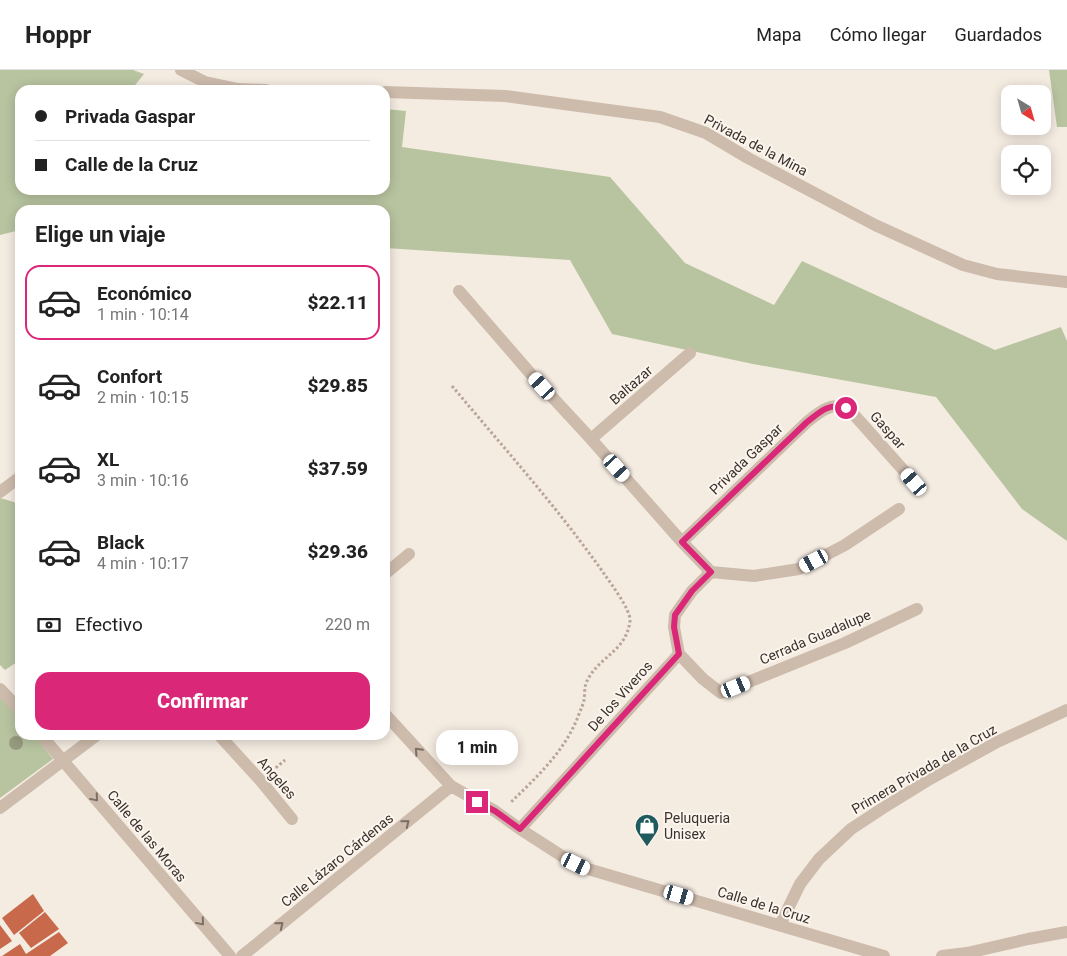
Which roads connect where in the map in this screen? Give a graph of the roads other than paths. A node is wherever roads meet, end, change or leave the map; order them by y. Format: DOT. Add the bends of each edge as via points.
graph roads {
  1 [pos="181,70"];
  2 [pos="219,85"];
  3 [pos="390,92"];
  4 [pos="1067,282"];
  5 [pos="459,291"];
  6 [pos="690,353"];
  7 [pos="836,405"];
  8 [pos="591,439"];
  9 [pos="15,481"];
  10 [pos="914,482"];
  11 [pos="0,492"];
  12 [pos="899,508"];
  13 [pos="682,542"];
  14 [pos="409,554"];
  15 [pos="390,570"];
  16 [pos="711,572"];
  17 [pos="917,609"];
  18 [pos="679,654"];
  19 [pos="0,689"];
  20 [pos="15,705"];
  21 [pos="1067,710"];
  22 [pos="390,719"];
  23 [pos="45,740"];
  24 [pos="91,740"];
  25 [pos="224,740"];
  26 [pos="64,761"];
  27 [pos="451,786"];
  28 [pos="0,808"];
  29 [pos="292,819"];
  30 [pos="520,829"];
  31 [pos="780,925"];
  32 [pos="1067,932"];
  33 [pos="230,956"];
  34 [pos="242,956"];
  35 [pos="884,956"];
  36 [pos="942,956"];
  1 -- 2 [label="street"];
  3 -- 4 [label="street, Privada de la Mina" via="505,96 660,117 706,133 875,225 964,265 998,274"];
  5 -- 8 [label="street"];
  6 -- 8 [label="street, Baltazar"];
  7 -- 10 [label="street, Gaspar" via="846,408 856,417"];
  7 -- 13 [label="street, Privada Gaspar" via="824,409 807,422"];
  8 -- 13 [label="street"];
  9 -- 11 [label="street"];
  12 -- 16 [label="street" via="845,545 799,569 754,576"];
  13 -- 16 [label="street"];
  14 -- 15 [label="street"];
  16 -- 18 [label="street" via="675,615"];
  17 -- 18 [label="street, Cerrada Guadalupe" via="845,643 721,693"];
  18 -- 30 [label="street, De los Viveros"];
  19 -- 20 [label="street"];
  21 -- 31 [label="street, Primera Privada de la Cruz" via="996,742 851,829 814,865 800,884"];
  27 -- 22 [label="street, Calle de la Cruz, one-way"];
  23 -- 26 [label="street, Calle de las Moras"];
  24 -- 26 [label="street"];
  25 -- 29 [label="street, Angeles"];
  26 -- 28 [label="street"];
  26 -- 33 [label="street, Calle de las Moras, one-way"];
  27 -- 30 [label="street, Calle de la Cruz"];
  34 -- 27 [label="street, Calle Lázaro Cárdenas, one-way"];
  30 -- 31 [label="street, Calle de la Cruz" via="588,869"];
  31 -- 35 [label="street, Calle de la Cruz"];
  32 -- 36 [label="street" via="967,954"];
}
